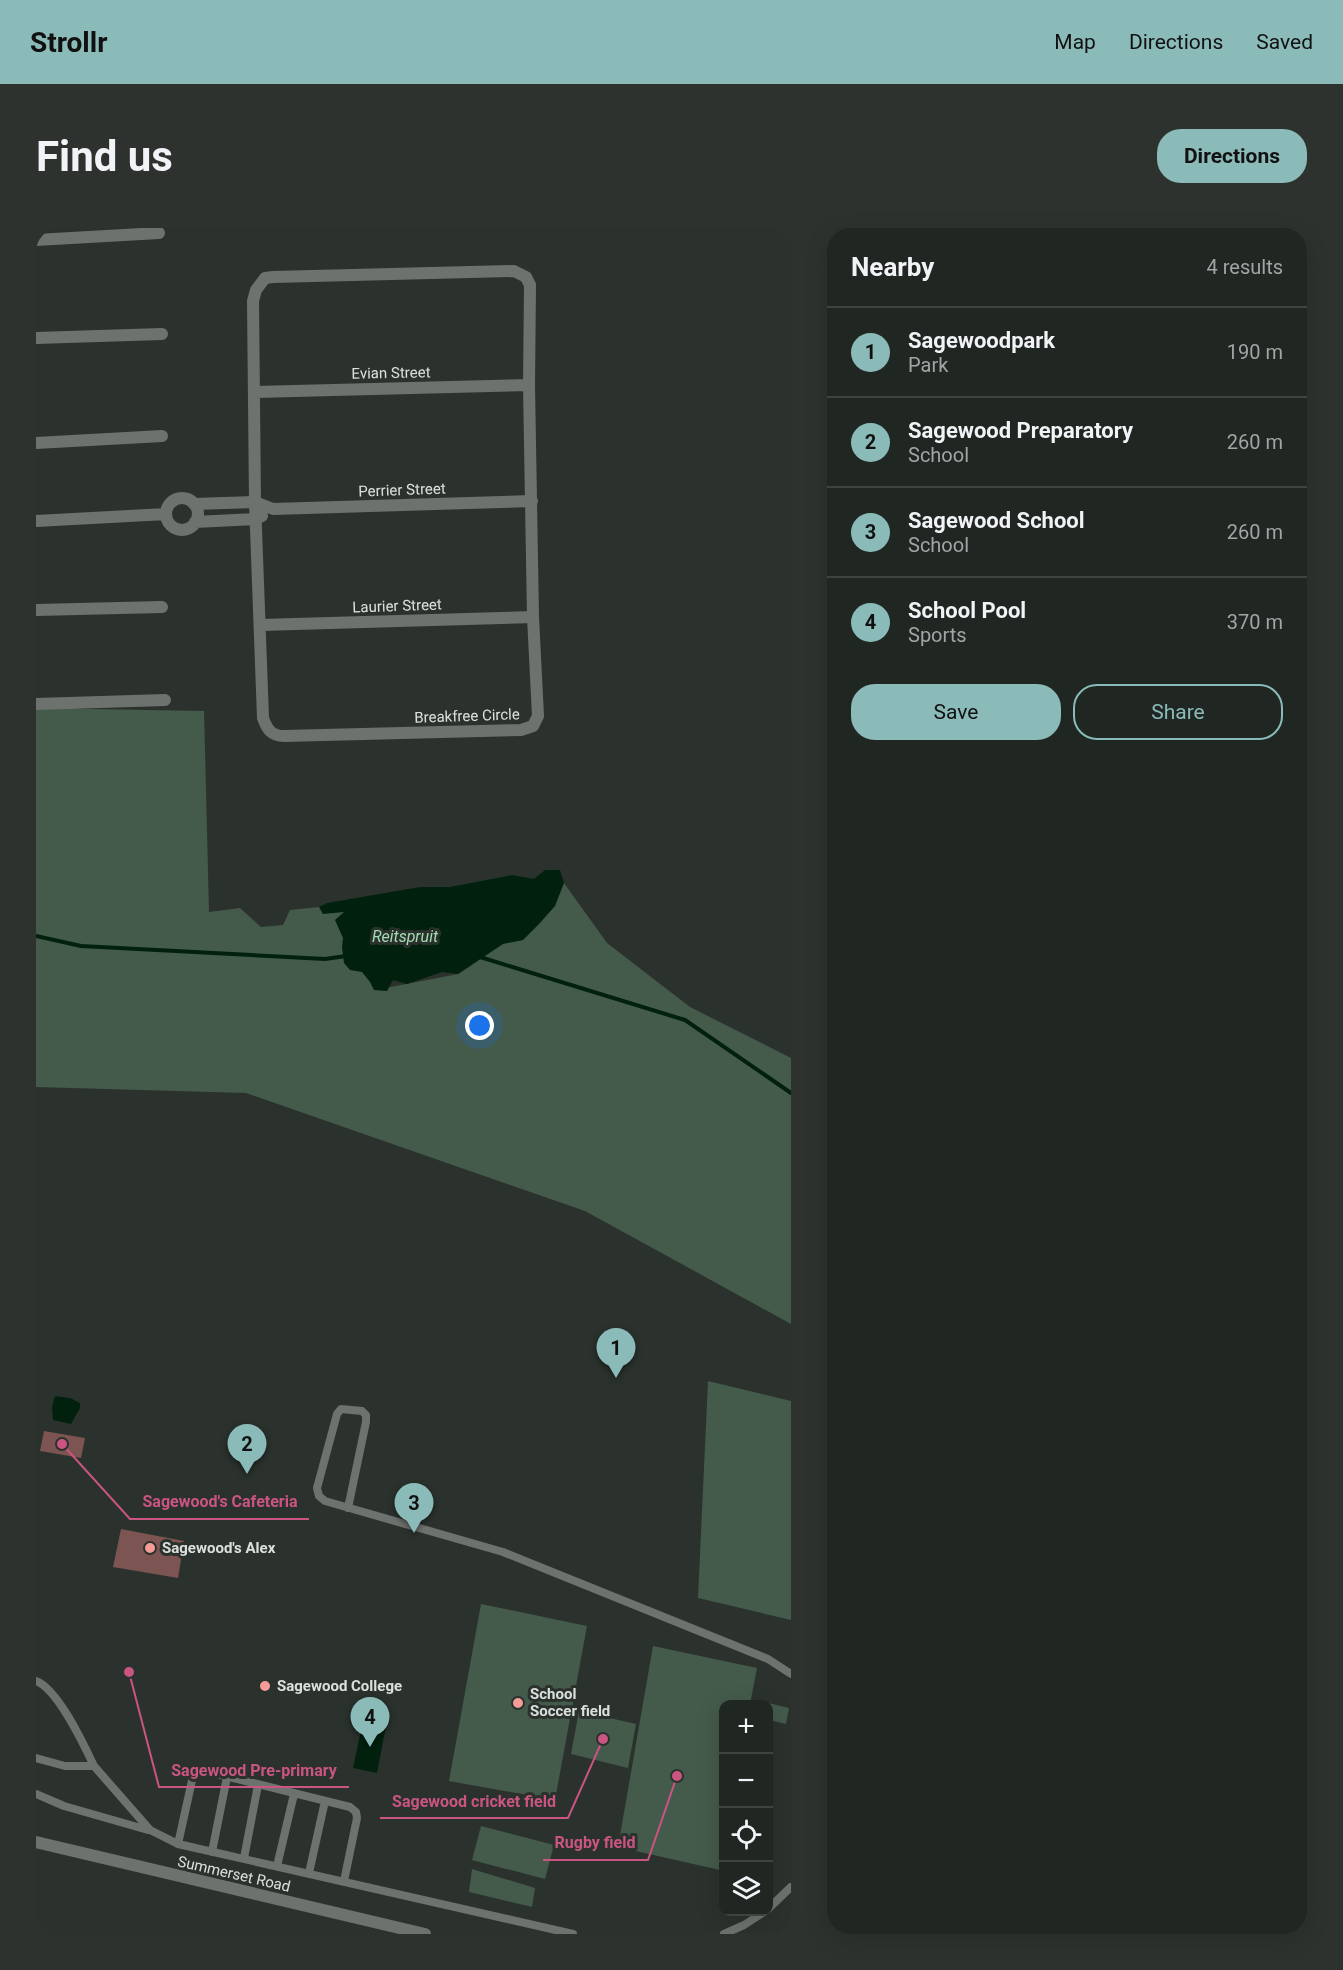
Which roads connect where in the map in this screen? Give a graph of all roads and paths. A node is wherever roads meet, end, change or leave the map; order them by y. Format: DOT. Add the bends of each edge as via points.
graph roads {
  1 [pos="159,232"];
  2 [pos="36,240"];
  3 [pos="162,334"];
  4 [pos="36,338"];
  5 [pos="529,385"];
  6 [pos="255,392"];
  7 [pos="162,436"];
  8 [pos="36,442"];
  9 [pos="532,501"];
  10 [pos="255,502"];
  11 [pos="194,504"];
  12 [pos="273,509"];
  13 [pos="166,514"];
  14 [pos="256,519"];
  15 [pos="36,522"];
  16 [pos="195,522"];
  17 [pos="162,607"];
  18 [pos="36,609"];
  19 [pos="533,617"];
  20 [pos="261,625"];
  21 [pos="165,700"];
  22 [pos="36,704"];
  23 [pos="348,1508"];
  24 [pos="791,1674"];
  25 [pos="36,1681"];
  26 [pos="36,1758"];
  27 [pos="94,1766"];
  28 [pos="227,1777"];
  29 [pos="258,1785"];
  30 [pos="36,1794"];
  31 [pos="294,1794"];
  32 [pos="325,1801"];
  33 [pos="150,1830"];
  34 [pos="36,1842"];
  35 [pos="178,1844"];
  36 [pos="212,1851"];
  37 [pos="244,1858"];
  38 [pos="277,1866"];
  39 [pos="309,1873"];
  40 [pos="344,1881"];
  41 [pos="791,1887"];
  42 [pos="773,1904"];
  43 [pos="757,1916"];
  44 [pos="425,1934"];
  45 [pos="573,1934"];
  46 [pos="724,1934"];
  1 -- 2 [label="street"];
  3 -- 4 [label="street"];
  5 -- 6 [label="street, Evian Street"];
  5 -- 6 [label="street, Breakfree Circle" via="530,285 526,277 513,271 265,278 253,301"];
  5 -- 9 [label="street, Breakfree Circle"];
  6 -- 10 [label="street, Breakfree Circle"];
  7 -- 8 [label="street"];
  9 -- 12 [label="street, Perrier Street"];
  9 -- 19 [label="street, Breakfree Circle"];
  10 -- 11 [label="street, Perrier Street"];
  10 -- 12 [label="street, Perrier Street"];
  10 -- 14 [label="street, Breakfree Circle"];
  11 -- 13 [label="street" via="185,498 174,500"];
  11 -- 16 [label="street"];
  12 -- 14 [label="street, Perrier Street"];
  13 -- 15 [label="street"];
  13 -- 16 [label="street" via="169,524 178,529"];
  14 -- 16 [label="street, Perrier Street"];
  14 -- 20 [label="street, Breakfree Circle"];
  17 -- 18 [label="street"];
  19 -- 20 [label="street, Laurier Street"];
  19 -- 20 [label="street, Breakfree Circle" via="538,716 533,726 521,730 272,734 263,718"];
  21 -- 22 [label="street"];
  23 -- 23 [label="lane" via="325,1502 317,1488 341,1409 366,1415"];
  23 -- 24 [label="lane" via="503,1551 768,1659"];
  25 -- 27 [label="lane" via="60,1704"];
  26 -- 27 [label="lane" via="65,1766"];
  27 -- 33 [label="lane"];
  28 -- 29 [label="lane"];
  28 -- 35 [label="lane" via="205,1771 193,1776"];
  28 -- 36 [label="lane"];
  29 -- 31 [label="lane"];
  29 -- 37 [label="lane"];
  30 -- 33 [label="lane" via="64,1806"];
  31 -- 32 [label="lane"];
  31 -- 38 [label="lane"];
  32 -- 39 [label="lane"];
  32 -- 40 [label="lane" via="357,1812"];
  33 -- 35 [label="lane"];
  34 -- 44 [label="street, Summerset Road"];
  35 -- 36 [label="lane"];
  36 -- 37 [label="lane"];
  37 -- 38 [label="lane"];
  38 -- 39 [label="lane"];
  39 -- 40 [label="lane"];
  40 -- 45 [label="lane"];
  41 -- 42 [label="lane"];
  43 -- 46 [label="lane"];
}
